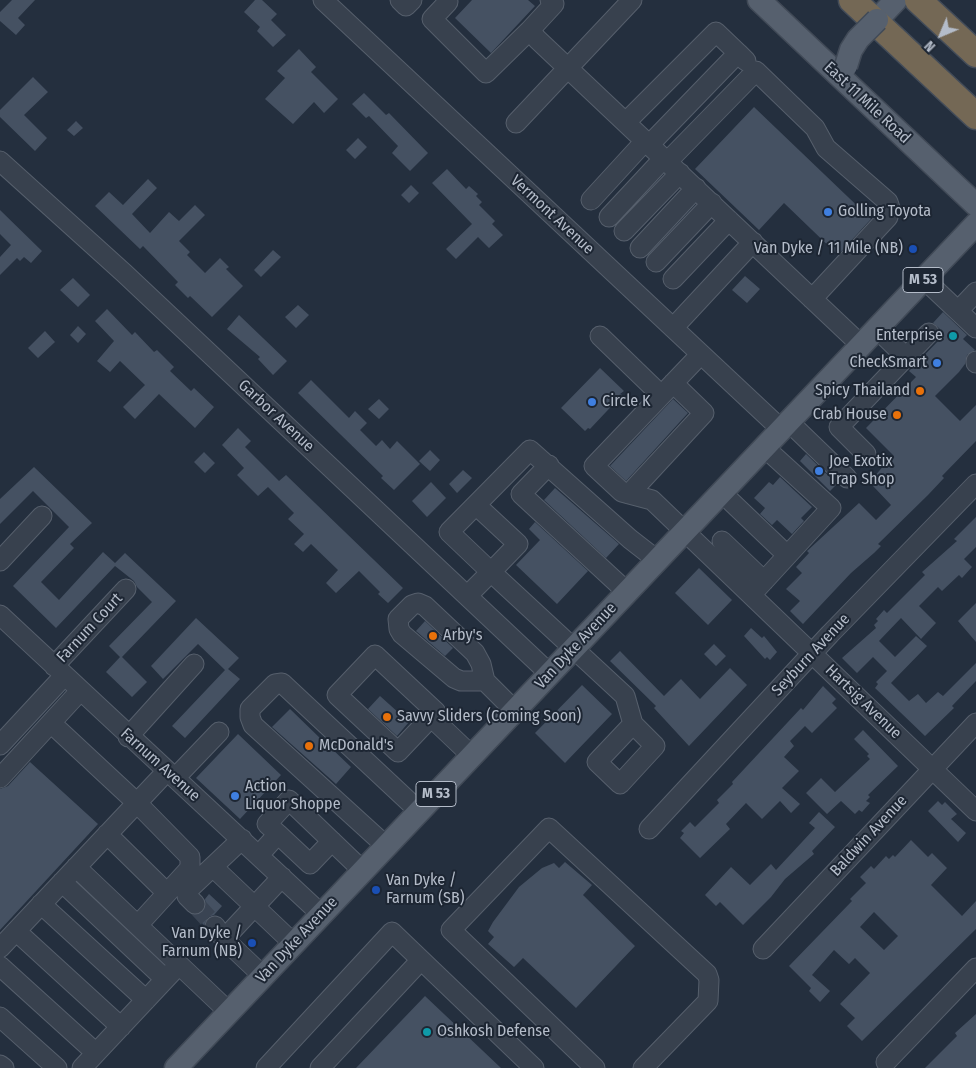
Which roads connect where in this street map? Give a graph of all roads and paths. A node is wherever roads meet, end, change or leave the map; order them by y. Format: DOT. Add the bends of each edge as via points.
graph roads {
  1 [pos="323,0"];
  2 [pos="400,0"];
  3 [pos="412,0"];
  4 [pos="446,0"];
  5 [pos="550,0"];
  6 [pos="632,0"];
  7 [pos="759,0"];
  8 [pos="852,0"];
  9 [pos="896,0"];
  10 [pos="918,0"];
  11 [pos="530,30"];
  12 [pos="738,53"];
  13 [pos="976,54"];
  14 [pos="570,68"];
  15 [pos="756,71"];
  16 [pos="848,76"];
  17 [pos="976,116"];
  18 [pos="626,122"];
  19 [pos="516,123"];
  20 [pos="648,142"];
  21 [pos="0,160"];
  22 [pos="671,164"];
  23 [pos="696,188"];
  24 [pos="591,200"];
  25 [pos="712,203"];
  26 [pos="976,205"];
  27 [pos="609,216"];
  28 [pos="730,220"];
  29 [pos="976,224"];
  30 [pos="624,231"];
  31 [pos="753,242"];
  32 [pos="640,248"];
  33 [pos="656,262"];
  34 [pos="924,278"];
  35 [pos="673,279"];
  36 [pos="812,299"];
  37 [pos="969,302"];
  38 [pos="673,328"];
  39 [pos="876,328"];
  40 [pos="976,328"];
  41 [pos="929,333"];
  42 [pos="600,336"];
  43 [pos="861,345"];
  44 [pos="701,354"];
  45 [pos="906,357"];
  46 [pos="667,389"];
  47 [pos="785,426"];
  48 [pos="764,447"];
  49 [pos="866,454"];
  50 [pos="549,465"];
  51 [pos="847,478"];
  52 [pos="976,484"];
  53 [pos="721,492"];
  54 [pos="629,494"];
  55 [pos="476,505"];
  56 [pos="42,516"];
  57 [pos="684,531"];
  58 [pos="722,541"];
  59 [pos="787,555"];
  60 [pos="657,560"];
  61 [pos="0,561"];
  62 [pos="491,572"];
  63 [pos="764,581"];
  64 [pos="126,589"];
  65 [pos="627,592"];
  66 [pos="468,595"];
  67 [pos="751,595"];
  68 [pos="0,615"];
  69 [pos="575,648"];
  70 [pos="812,654"];
  71 [pos="194,664"];
  72 [pos="59,671"];
  73 [pos="550,674"];
  74 [pos="485,681"];
  75 [pos="80,691"];
  76 [pos="515,711"];
  77 [pos="431,717"];
  78 [pos="51,722"];
  79 [pos="976,723"];
  80 [pos="633,724"];
  81 [pos="219,732"];
  82 [pos="128,736"];
  83 [pos="0,745"];
  84 [pos="472,756"];
  85 [pos="932,769"];
  86 [pos="171,775"];
  87 [pos="0,778"];
  88 [pos="137,803"];
  89 [pos="976,810"];
  90 [pos="419,811"];
  91 [pos="649,829"];
  92 [pos="107,834"];
  93 [pos="278,834"];
  94 [pos="242,839"];
  95 [pos="332,841"];
  96 [pos="386,846"];
  97 [pos="259,855"];
  98 [pos="76,867"];
  99 [pos="214,868"];
  100 [pos="362,870"];
  101 [pos="282,877"];
  102 [pos="62,882"];
  103 [pos="167,893"];
  104 [pos="191,900"];
  105 [pos="41,904"];
  106 [pos="254,907"];
  107 [pos="321,914"];
  108 [pos="138,925"];
  109 [pos="16,931"];
  110 [pos="293,944"];
  111 [pos="0,948"];
  112 [pos="763,948"];
  113 [pos="421,960"];
  114 [pos="179,964"];
  115 [pos="0,966"];
  116 [pos="976,968"];
  117 [pos="263,976"];
  118 [pos="165,979"];
  119 [pos="146,1000"];
  120 [pos="229,1012"];
  121 [pos="0,1016"];
  122 [pos="121,1027"];
  123 [pos="96,1053"];
  124 [pos="886,1062"];
  125 [pos="0,1065"];
  126 [pos="4,1068"];
  127 [pos="57,1068"];
  128 [pos="82,1068"];
  129 [pos="176,1068"];
  130 [pos="266,1068"];
  131 [pos="320,1068"];
  132 [pos="534,1068"];
  133 [pos="595,1068"];
  134 [pos="643,1068"];
  1 -- 38 [label="street, Vermont Avenue"];
  2 -- 3 [label="street" via="406,6"];
  4 -- 11 [label="street" via="448,2 432,19 486,73"];
  5 -- 11 [label="street" via="554,4"];
  6 -- 14 [label="street"];
  7 -- 16 [label="main road, East 11 Mile Road"];
  8 -- 17 [label="highway"];
  9 -- 16 [label="main road, bridge" via="851,50"];
  10 -- 13 [label="highway"];
  11 -- 14 [label="street"];
  12 -- 15 [label="street"];
  12 -- 18 [label="street" via="716,32"];
  12 -- 20 [label="street"];
  14 -- 18 [label="street"];
  14 -- 19 [label="street"];
  15 -- 22 [label="street"];
  15 -- 36 [label="street" via="815,128 826,148 888,202 890,208 888,217"];
  16 -- 26 [label="main road, East 11 Mile Road"];
  18 -- 20 [label="street"];
  20 -- 22 [label="street"];
  20 -- 24 [label="street"];
  21 -- 66 [label="street, Garbor Avenue"];
  22 -- 23 [label="street"];
  22 -- 27 [label="street"];
  22 -- 30 [label="street"];
  23 -- 25 [label="street"];
  23 -- 32 [label="street"];
  25 -- 28 [label="street"];
  25 -- 33 [label="street"];
  28 -- 31 [label="street"];
  28 -- 35 [label="street"];
  29 -- 34 [label="main road, Van Dyke Avenue / M 53"];
  31 -- 36 [label="street"];
  31 -- 38 [label="street"];
  34 -- 37 [label="street"];
  34 -- 39 [label="main road, Van Dyke Avenue / M 53"];
  36 -- 43 [label="street"];
  37 -- 40 [label="street"];
  38 -- 44 [label="street, Vermont Avenue"];
  39 -- 43 [label="main road, Van Dyke Avenue / M 53"];
  39 -- 45 [label="street"];
  41 -- 45 [label="street"];
  42 -- 46 [label="street"];
  43 -- 47 [label="main road, Van Dyke Avenue / M 53"];
  44 -- 46 [label="street"];
  44 -- 47 [label="street, Vermont Avenue"];
  45 -- 49 [label="street" via="838,427"];
  46 -- 54 [label="street, Hartsig Avenue" via="594,466 622,492"];
  46 -- 54 [label="street" via="704,414"];
  47 -- 48 [label="main road, Van Dyke Avenue / M 53"];
  47 -- 51 [label="street, Vermont Avenue"];
  48 -- 53 [label="main road, Van Dyke Avenue / M 53"];
  48 -- 59 [label="street" via="831,508"];
  50 -- 55 [label="street" via="530,450"];
  50 -- 60 [label="street"];
  50 -- 65 [label="street" via="521,494"];
  52 -- 70 [label="street, Seyburn Avenue"];
  53 -- 57 [label="main road, Van Dyke Avenue / M 53"];
  53 -- 59 [label="street"];
  54 -- 57 [label="street, Hartsig Avenue" via="652,500"];
  55 -- 62 [label="street" via="449,532"];
  55 -- 62 [label="street" via="518,544"];
  56 -- 61 [label="street"];
  57 -- 60 [label="main road, Van Dyke Avenue / M 53"];
  57 -- 67 [label="street, Hartsig Avenue"];
  58 -- 63 [label="street"];
  59 -- 63 [label="street"];
  60 -- 65 [label="main road, Van Dyke Avenue / M 53"];
  62 -- 66 [label="street"];
  62 -- 69 [label="street"];
  63 -- 67 [label="street"];
  64 -- 72 [label="street, Farnum Court"];
  65 -- 69 [label="main road, Van Dyke Avenue / M 53"];
  66 -- 73 [label="street, Garbor Avenue"];
  67 -- 70 [label="street, Hartsig Avenue"];
  68 -- 72 [label="street, Farnum Avenue"];
  69 -- 73 [label="main road, Van Dyke Avenue / M 53"];
  69 -- 80 [label="street" via="625,696"];
  70 -- 85 [label="street, Hartsig Avenue"];
  70 -- 91 [label="street, Seyburn Avenue"];
  71 -- 82 [label="street"];
  72 -- 75 [label="street, Farnum Avenue"];
  72 -- 83 [label="street, Farnum Court"];
  73 -- 76 [label="main road, Van Dyke Avenue / M 53"];
  74 -- 74 [label="street" via="475,653 425,606 412,605 398,619 398,629 402,634 454,678"];
  74 -- 76 [label="street"];
  75 -- 78 [label="street"];
  75 -- 82 [label="street, Farnum Avenue"];
  76 -- 84 [label="main road, Van Dyke Avenue / M 53"];
  77 -- 77 [label="street" via="436,712 375,655 337,695 398,752"];
  77 -- 84 [label="street"];
  78 -- 87 [label="street"];
  78 -- 88 [label="street"];
  79 -- 85 [label="street, Baldwin Avenue"];
  81 -- 86 [label="street"];
  82 -- 86 [label="street, Farnum Avenue"];
  84 -- 90 [label="main road, Van Dyke Avenue / M 53"];
  85 -- 89 [label="street, Hartsig Avenue"];
  85 -- 112 [label="street, Baldwin Avenue"];
  86 -- 88 [label="street"];
  86 -- 94 [label="street, Farnum Avenue"];
  88 -- 92 [label="street"];
  88 -- 103 [label="street" via="190,857 190,868"];
  90 -- 96 [label="main road, Van Dyke Avenue / M 53"];
  90 -- 96 [label="street" via="282,683 275,684 250,709 253,725"];
  92 -- 98 [label="street"];
  92 -- 103 [label="street"];
  93 -- 95 [label="street" via="310,864"];
  93 -- 95 [label="street" via="267,824 289,800"];
  93 -- 97 [label="street"];
  94 -- 97 [label="street, Farnum Avenue"];
  94 -- 99 [label="street"];
  95 -- 100 [label="street"];
  96 -- 100 [label="main road, Van Dyke Avenue / M 53"];
  97 -- 101 [label="street, Farnum Avenue"];
  98 -- 102 [label="street"];
  98 -- 108 [label="street"];
  99 -- 104 [label="street" via="188,890"];
  99 -- 106 [label="street"];
  100 -- 107 [label="main road, Van Dyke Avenue / M 53"];
  101 -- 106 [label="street"];
  101 -- 107 [label="street, Farnum Avenue"];
  102 -- 105 [label="street"];
  102 -- 118 [label="street"];
  103 -- 108 [label="street"];
  105 -- 109 [label="street"];
  105 -- 119 [label="street"];
  106 -- 110 [label="street"];
  106 -- 117 [label="street" via="219,932"];
  107 -- 110 [label="main road, Van Dyke Avenue / M 53"];
  108 -- 114 [label="street"];
  109 -- 111 [label="street"];
  109 -- 122 [label="street"];
  110 -- 117 [label="main road, Van Dyke Avenue / M 53"];
  113 -- 130 [label="street" via="392,932"];
  113 -- 131 [label="street"];
  113 -- 132 [label="street"];
  114 -- 118 [label="street"];
  114 -- 120 [label="street"];
  115 -- 123 [label="street"];
  116 -- 124 [label="street"];
  117 -- 120 [label="main road, Van Dyke Avenue / M 53"];
  118 -- 119 [label="street"];
  119 -- 122 [label="street"];
  120 -- 129 [label="main road, Van Dyke Avenue / M 53"];
  121 -- 127 [label="street"];
  122 -- 123 [label="street"];
  123 -- 128 [label="street"];
  125 -- 126 [label="street"];
  133 -- 134 [label="street" via="451,930 549,828 707,974 708,1001"];
}
